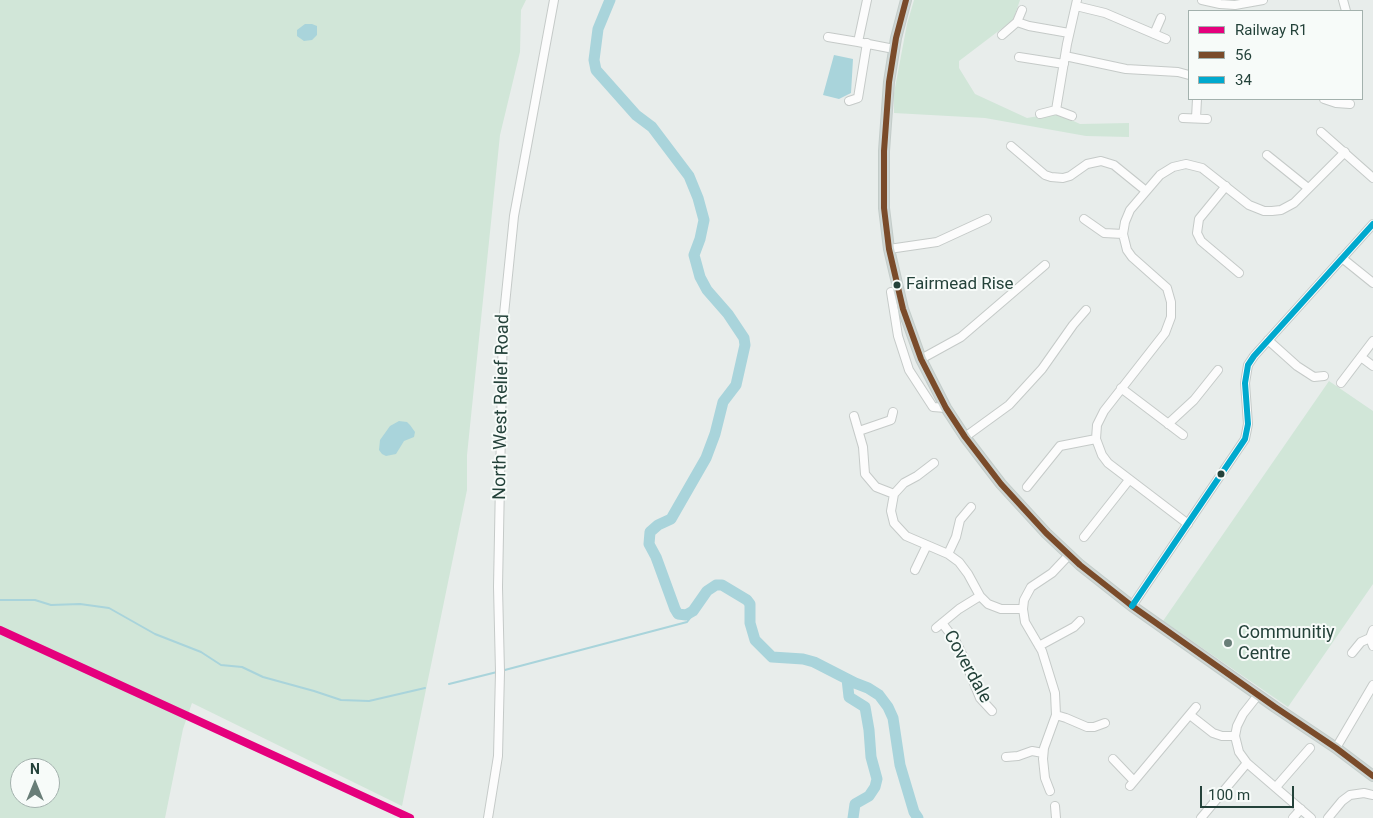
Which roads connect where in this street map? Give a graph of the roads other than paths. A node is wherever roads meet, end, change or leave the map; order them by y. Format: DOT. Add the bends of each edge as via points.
graph roads {
  1 [pos="554,0"];
  2 [pos="867,0"];
  3 [pos="906,0"];
  4 [pos="1202,0"];
  5 [pos="1263,0"];
  6 [pos="1076,3"];
  7 [pos="1220,8"];
  8 [pos="1022,10"];
  9 [pos="1161,18"];
  10 [pos="1017,22"];
  11 [pos="1069,33"];
  12 [pos="1002,34"];
  13 [pos="1154,34"];
  14 [pos="828,37"];
  15 [pos="1166,39"];
  16 [pos="858,42"];
  17 [pos="867,43"];
  18 [pos="894,49"];
  19 [pos="1019,57"];
  20 [pos="1064,60"];
  21 [pos="1188,75"];
  22 [pos="1197,100"];
  23 [pos="849,101"];
  24 [pos="1336,101"];
  25 [pos="1350,104"];
  26 [pos="1056,110"];
  27 [pos="1040,114"];
  28 [pos="1072,116"];
  29 [pos="1183,118"];
  30 [pos="1196,118"];
  31 [pos="1207,119"];
  32 [pos="1321,132"];
  33 [pos="1011,146"];
  34 [pos="1345,152"];
  35 [pos="1267,155"];
  36 [pos="1373,178"];
  37 [pos="1226,186"];
  38 [pos="1308,188"];
  39 [pos="1146,191"];
  40 [pos="987,219"];
  41 [pos="1084,219"];
  42 [pos="1373,224"];
  43 [pos="1123,234"];
  44 [pos="889,249"];
  45 [pos="1342,258"];
  46 [pos="1045,265"];
  47 [pos="1239,273"];
  48 [pos="1373,283"];
  49 [pos="891,292"];
  50 [pos="1086,310"];
  51 [pos="910,330"];
  52 [pos="898,336"];
  53 [pos="1268,340"];
  54 [pos="1373,341"];
  55 [pos="1361,357"];
  56 [pos="921,359"];
  57 [pos="1373,366"];
  58 [pos="1218,370"];
  59 [pos="1324,376"];
  60 [pos="1341,383"];
  61 [pos="1122,388"];
  62 [pos="946,408"];
  63 [pos="893,412"];
  64 [pos="854,416"];
  65 [pos="1168,424"];
  66 [pos="858,431"];
  67 [pos="1183,435"];
  68 [pos="965,437"];
  69 [pos="1096,439"];
  70 [pos="934,463"];
  71 [pos="1129,480"];
  72 [pos="1028,487"];
  73 [pos="894,494"];
  74 [pos="972,507"];
  75 [pos="1188,524"];
  76 [pos="1084,537"];
  77 [pos="927,546"];
  78 [pos="948,554"];
  79 [pos="1070,555"];
  80 [pos="915,570"];
  81 [pos="980,596"];
  82 [pos="1132,606"];
  83 [pos="1023,609"];
  84 [pos="1080,621"];
  85 [pos="1372,638"];
  86 [pos="1039,646"];
  87 [pos="1352,653"];
  88 [pos="1373,685"];
  89 [pos="1258,695"];
  90 [pos="1196,707"];
  91 [pos="992,712"];
  92 [pos="1190,714"];
  93 [pos="1056,716"];
  94 [pos="1105,723"];
  95 [pos="1235,736"];
  96 [pos="1310,748"];
  97 [pos="1336,748"];
  98 [pos="1043,753"];
  99 [pos="1006,757"];
  100 [pos="1113,759"];
  101 [pos="1247,763"];
  102 [pos="1373,776"];
  103 [pos="1276,787"];
  104 [pos="1050,790"];
  105 [pos="1373,795"];
  106 [pos="1055,806"];
  107 [pos="1300,809"];
  108 [pos="488,818"];
  109 [pos="1056,818"];
  110 [pos="1201,818"];
  111 [pos="1293,818"];
  112 [pos="1311,818"];
  113 [pos="1328,818"];
  1 -- 108 [label="street, North West Relief Road" via="514,216 503,324 498,756"];
  2 -- 16 [label="street"];
  3 -- 18 [label="main road"];
  4 -- 7 [label="street"];
  5 -- 7 [label="street"];
  6 -- 11 [label="street"];
  6 -- 13 [label="street"];
  8 -- 10 [label="street"];
  9 -- 13 [label="street"];
  10 -- 11 [label="street"];
  10 -- 12 [label="street"];
  11 -- 20 [label="street"];
  13 -- 15 [label="street"];
  14 -- 16 [label="street"];
  16 -- 17 [label="street"];
  17 -- 18 [label="street"];
  17 -- 23 [label="street" via="858,98"];
  18 -- 44 [label="main road" via="883,176"];
  19 -- 20 [label="street"];
  20 -- 21 [label="street"];
  20 -- 26 [label="street"];
  22 -- 30 [label="street"];
  24 -- 25 [label="street"];
  26 -- 27 [label="street"];
  26 -- 28 [label="street"];
  29 -- 30 [label="street"];
  30 -- 31 [label="street"];
  32 -- 34 [label="street"];
  33 -- 39 [label="street" via="1051,177 1070,176 1087,164 1101,161 1114,164"];
  34 -- 36 [label="street"];
  34 -- 38 [label="street"];
  35 -- 38 [label="street"];
  37 -- 38 [label="street" via="1249,205 1264,211 1281,210 1294,203"];
  37 -- 39 [label="street" via="1202,168 1186,164 1166,170"];
  37 -- 47 [label="street" via="1196,227 1201,241"];
  39 -- 43 [label="street" via="1128,214"];
  40 -- 44 [label="street" via="937,242"];
  41 -- 43 [label="street" via="1104,233"];
  42 -- 45 [label="street"];
  43 -- 61 [label="street" via="1132,257 1167,288 1172,310 1165,332"];
  44 -- 51 [label="main road"];
  45 -- 48 [label="street"];
  45 -- 53 [label="street"];
  46 -- 56 [label="street" via="961,337"];
  49 -- 52 [label="street"];
  50 -- 68 [label="street" via="1042,369 1009,405"];
  51 -- 52 [label="street"];
  51 -- 56 [label="main road"];
  52 -- 62 [label="street" via="909,370 923,393 933,407"];
  53 -- 59 [label="street" via="1314,377"];
  53 -- 75 [label="street" via="1254,356 1246,373 1248,424 1245,439"];
  54 -- 55 [label="street"];
  55 -- 57 [label="street"];
  55 -- 60 [label="street"];
  56 -- 62 [label="main road"];
  58 -- 65 [label="street" via="1194,400"];
  61 -- 65 [label="street"];
  61 -- 69 [label="street" via="1104,411"];
  62 -- 68 [label="main road"];
  63 -- 66 [label="street" via="891,420"];
  64 -- 66 [label="street"];
  65 -- 67 [label="street"];
  66 -- 73 [label="street" via="865,474 876,487"];
  68 -- 79 [label="main road" via="1017,503"];
  69 -- 71 [label="street" via="1105,459"];
  69 -- 72 [label="street" via="1060,446"];
  70 -- 73 [label="street" via="904,483"];
  71 -- 75 [label="street"];
  71 -- 76 [label="street"];
  73 -- 77 [label="street" via="891,511 897,528"];
  74 -- 78 [label="street" via="960,520"];
  75 -- 82 [label="street"];
  77 -- 78 [label="street"];
  77 -- 80 [label="street"];
  78 -- 81 [label="street" via="964,568"];
  79 -- 82 [label="main road"];
  79 -- 83 [label="street" via="1031,587"];
  81 -- 83 [label="street" via="996,609"];
  81 -- 91 [label="street, Coverdale" via="939,625 955,640 980,698"];
  82 -- 89 [label="main road"];
  83 -- 86 [label="street" via="1025,622"];
  84 -- 86 [label="street"];
  85 -- 87 [label="street" via="1361,642"];
  86 -- 93 [label="street" via="1054,689"];
  88 -- 97 [label="street"];
  89 -- 95 [label="street" via="1240,720"];
  89 -- 97 [label="main road"];
  90 -- 92 [label="street"];
  92 -- 95 [label="street" via="1213,733"];
  92 -- 100 [label="street" via="1132,783"];
  93 -- 94 [label="street" via="1087,727"];
  93 -- 98 [label="street"];
  95 -- 101 [label="street" via="1239,752"];
  96 -- 103 [label="street"];
  97 -- 102 [label="main road"];
  98 -- 99 [label="street" via="1032,751"];
  98 -- 104 [label="street" via="1044,772"];
  101 -- 103 [label="street"];
  101 -- 110 [label="street"];
  103 -- 107 [label="street"];
  105 -- 113 [label="street" via="1350,795"];
  106 -- 109 [label="street"];
  107 -- 111 [label="street"];
  107 -- 112 [label="street"];
}
